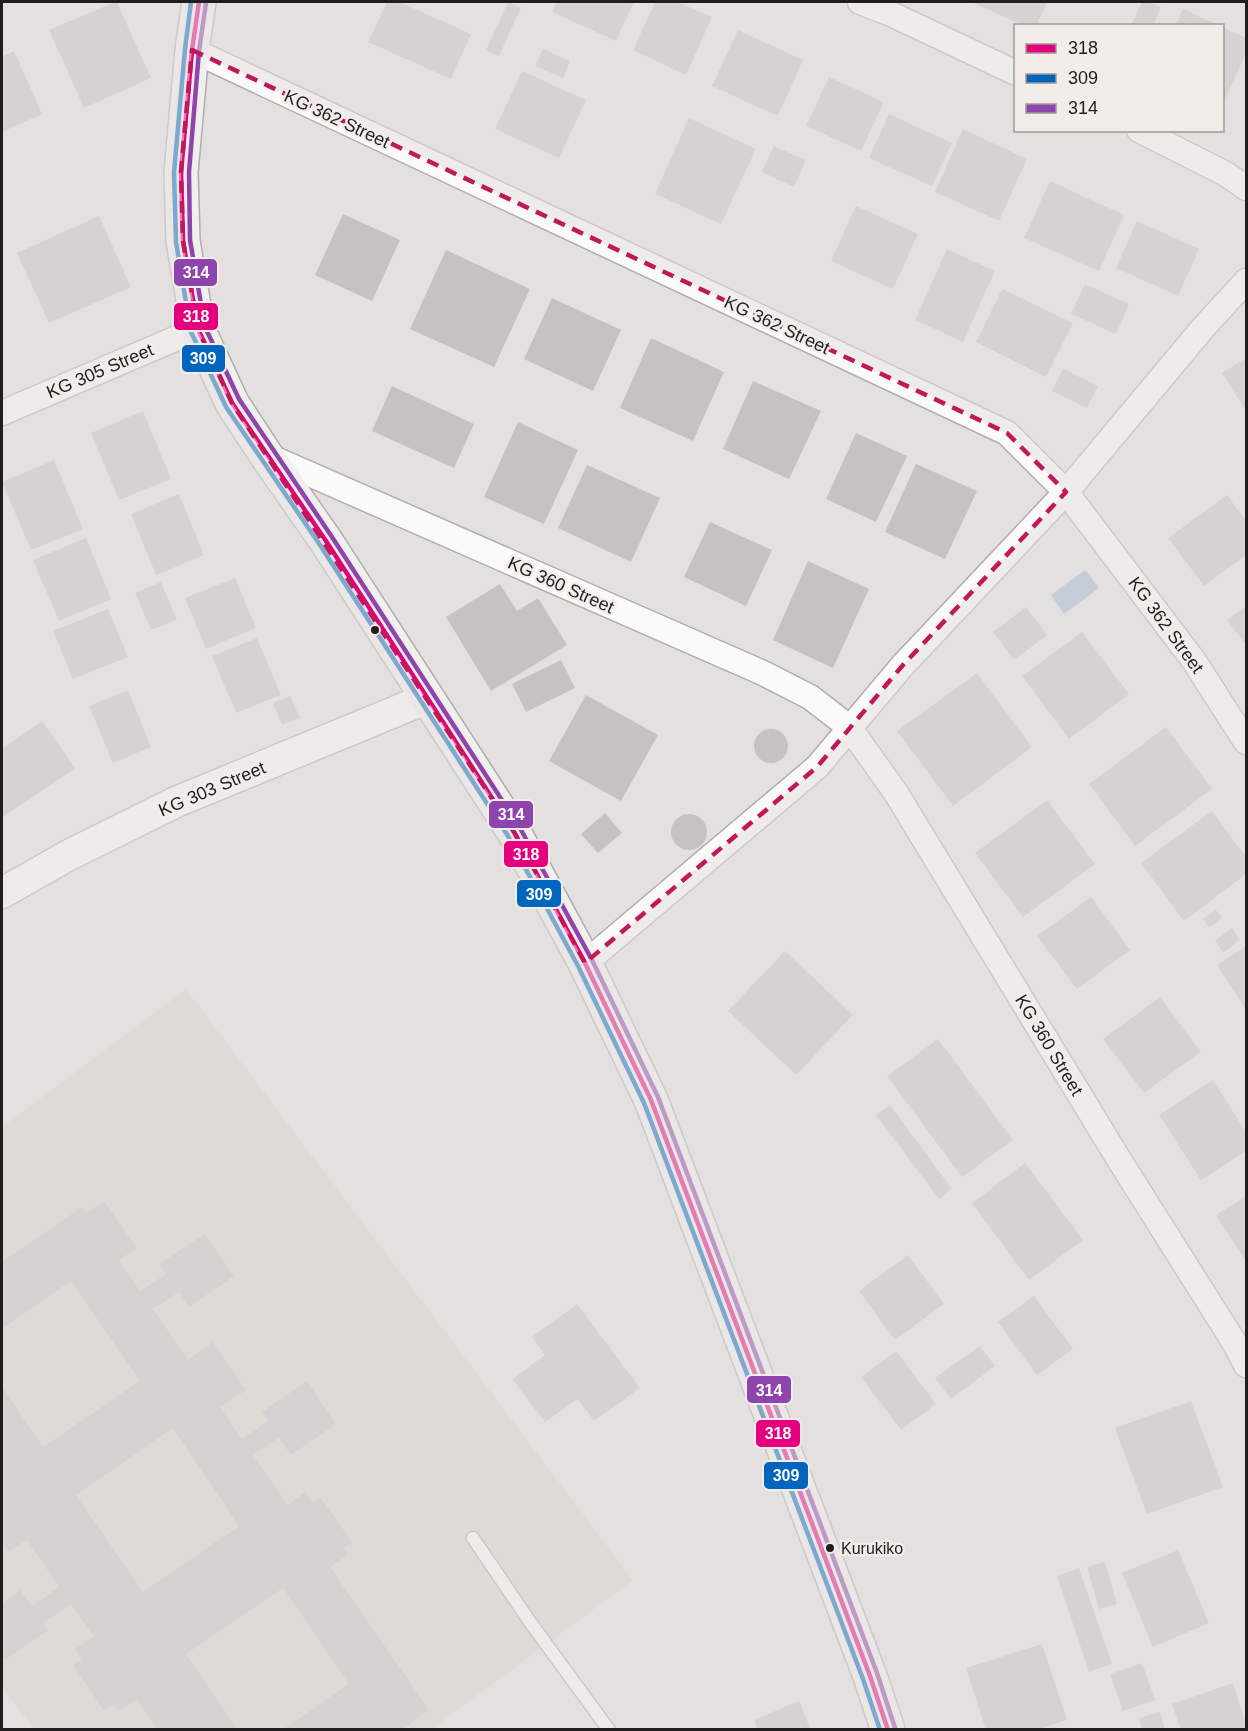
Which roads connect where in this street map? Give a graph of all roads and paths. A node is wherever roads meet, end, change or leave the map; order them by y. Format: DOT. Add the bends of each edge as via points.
graph roads {
  1 [pos="199,2"];
  2 [pos="860,2"];
  3 [pos="192,50"];
  4 [pos="1014,72"];
  5 [pos="1143,132"];
  6 [pos="1246,188"];
  7 [pos="1246,281"];
  8 [pos="198,329"];
  9 [pos="2,413"];
  10 [pos="266,455"];
  11 [pos="1066,492"];
  12 [pos="428,699"];
  13 [pos="849,727"];
  14 [pos="1246,742"];
  15 [pos="2,893"];
  16 [pos="585,963"];
  17 [pos="1240,1337"];
  18 [pos="1246,1365"];
  19 [pos="474,1538"];
  20 [pos="609,1730"];
  21 [pos="888,1730"];
  1 -- 3 [label="main road"];
  2 -- 4 [label="street"];
  3 -- 8 [label="main road" via="181,172 183,241"];
  3 -- 11 [label="street, KG 362 Street" via="1007,434"];
  5 -- 6 [label="street"];
  7 -- 11 [label="street"];
  8 -- 9 [label="street, KG 305 Street"];
  8 -- 10 [label="main road" via="232,403"];
  10 -- 12 [label="main road"];
  10 -- 13 [label="street, KG 360 Street" via="763,673 810,697"];
  11 -- 13 [label="street"];
  11 -- 14 [label="street, KG 362 Street" via="1194,661"];
  12 -- 15 [label="street, KG 303 Street" via="176,802"];
  12 -- 16 [label="main road" via="514,832"];
  13 -- 16 [label="street" via="817,766"];
  13 -- 17 [label="street, KG 360 Street" via="896,793 1118,1158"];
  16 -- 21 [label="main road" via="651,1100"];
  17 -- 18 [label="street, KG 360 Street"];
  19 -- 20 [label="lane"];
}
